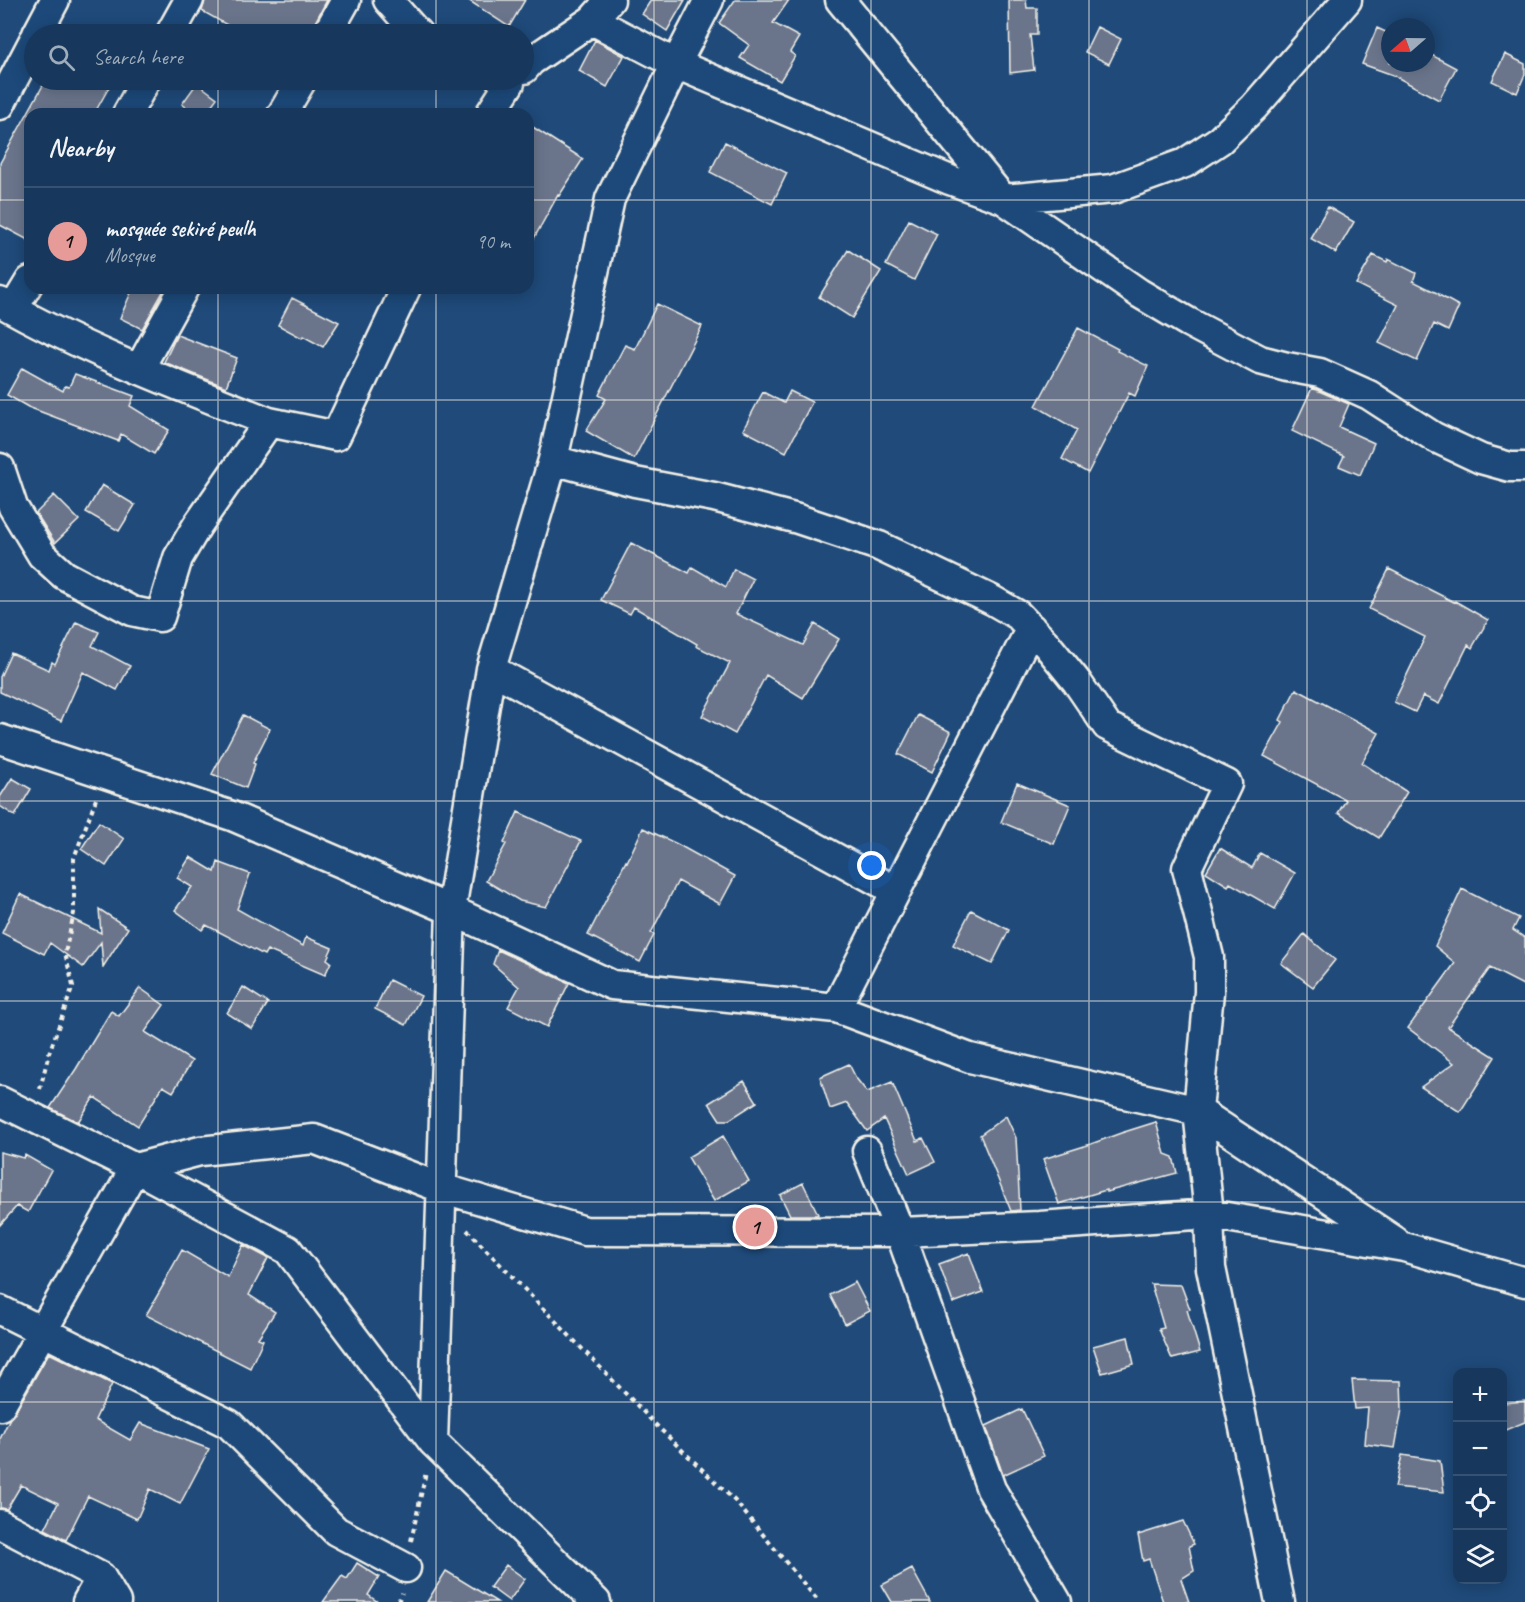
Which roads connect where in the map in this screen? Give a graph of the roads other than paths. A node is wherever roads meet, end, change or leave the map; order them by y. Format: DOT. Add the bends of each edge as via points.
graph roads {
  1 [pos="55,0"];
  2 [pos="189,0"];
  3 [pos="346,0"];
  4 [pos="388,0"];
  5 [pos="709,0"];
  6 [pos="840,0"];
  7 [pos="1347,0"];
  8 [pos="601,10"];
  9 [pos="43,24"];
  10 [pos="176,24"];
  11 [pos="333,24"];
  12 [pos="409,24"];
  13 [pos="24,59"];
  14 [pos="534,60"];
  15 [pos="676,64"];
  16 [pos="140,90"];
  17 [pos="296,90"];
  18 [pos="505,90"];
  19 [pos="0,105"];
  20 [pos="130,108"];
  21 [pos="286,108"];
  22 [pos="494,108"];
  23 [pos="1003,199"];
  24 [pos="24,288"];
  25 [pos="181,294"];
  26 [pos="402,294"];
  27 [pos="7,305"];
  28 [pos="139,369"];
  29 [pos="270,422"];
  30 [pos="553,460"];
  31 [pos="1525,467"];
  32 [pos="0,468"];
  33 [pos="1031,628"];
  34 [pos="491,669"];
  35 [pos="0,740"];
  36 [pos="896,891"];
  37 [pos="452,910"];
  38 [pos="836,1008"];
  39 [pos="0,1101"];
  40 [pos="1198,1111"];
  41 [pos="867,1151"];
  42 [pos="135,1167"];
  43 [pos="441,1188"];
  44 [pos="1209,1214"];
  45 [pos="900,1232"];
  46 [pos="1404,1247"];
  47 [pos="1525,1282"];
  48 [pos="0,1310"];
  49 [pos="42,1331"];
  50 [pos="0,1406"];
  51 [pos="433,1442"];
  52 [pos="0,1524"];
  53 [pos="406,1568"];
  54 [pos="101,1577"];
  55 [pos="87,1602"];
  56 [pos="116,1602"];
  57 [pos="597,1602"];
  58 [pos="1057,1602"];
  59 [pos="1279,1602"];
  1 -- 9 [label="street"];
  2 -- 10 [label="street"];
  3 -- 11 [label="street"];
  4 -- 12 [label="street"];
  5 -- 15 [label="street"];
  6 -- 23 [label="street"];
  7 -- 23 [label="street" via="1254,107 1220,140 1185,163 1113,189"];
  8 -- 14 [label="street"];
  8 -- 15 [label="street"];
  13 -- 19 [label="street"];
  15 -- 23 [label="street"];
  15 -- 30 [label="street" via="610,199"];
  16 -- 20 [label="street"];
  17 -- 21 [label="street"];
  18 -- 22 [label="street"];
  23 -- 31 [label="street" via="1139,293 1260,360 1320,373 1369,395 1443,442 1481,459"];
  24 -- 27 [label="street"];
  25 -- 28 [label="street"];
  26 -- 29 [label="street" via="336,436"];
  27 -- 28 [label="street"];
  28 -- 29 [label="street"];
  29 -- 32 [label="street" via="178,558 160,617 132,611 64,575 42,555 13,507"];
  30 -- 33 [label="street" via="798,519 879,546 992,600"];
  30 -- 34 [label="street"];
  33 -- 36 [label="street"];
  33 -- 40 [label="street" via="1077,682 1107,726 1227,784 1187,868 1209,957"];
  34 -- 36 [label="street"];
  34 -- 37 [label="street"];
  35 -- 37 [label="street" via="232,816"];
  36 -- 38 [label="street"];
  37 -- 38 [label="street" via="612,985"];
  37 -- 43 [label="street"];
  38 -- 40 [label="street" via="970,1058"];
  39 -- 42 [label="street"];
  40 -- 44 [label="street"];
  40 -- 46 [label="street"];
  41 -- 45 [label="street"];
  42 -- 43 [label="street" via="200,1151 314,1139"];
  42 -- 49 [label="street"];
  42 -- 51 [label="street" via="288,1250"];
  43 -- 45 [label="street" via="585,1231"];
  43 -- 51 [label="street"];
  44 -- 45 [label="street"];
  44 -- 46 [label="street"];
  44 -- 59 [label="street" via="1211,1268"];
  45 -- 58 [label="street" via="991,1489"];
  46 -- 47 [label="street"];
  48 -- 49 [label="street"];
  49 -- 50 [label="street"];
  49 -- 53 [label="street" via="229,1424 336,1531"];
  51 -- 57 [label="street"];
  52 -- 54 [label="street"];
  54 -- 55 [label="street"];
  54 -- 56 [label="street"];
}
